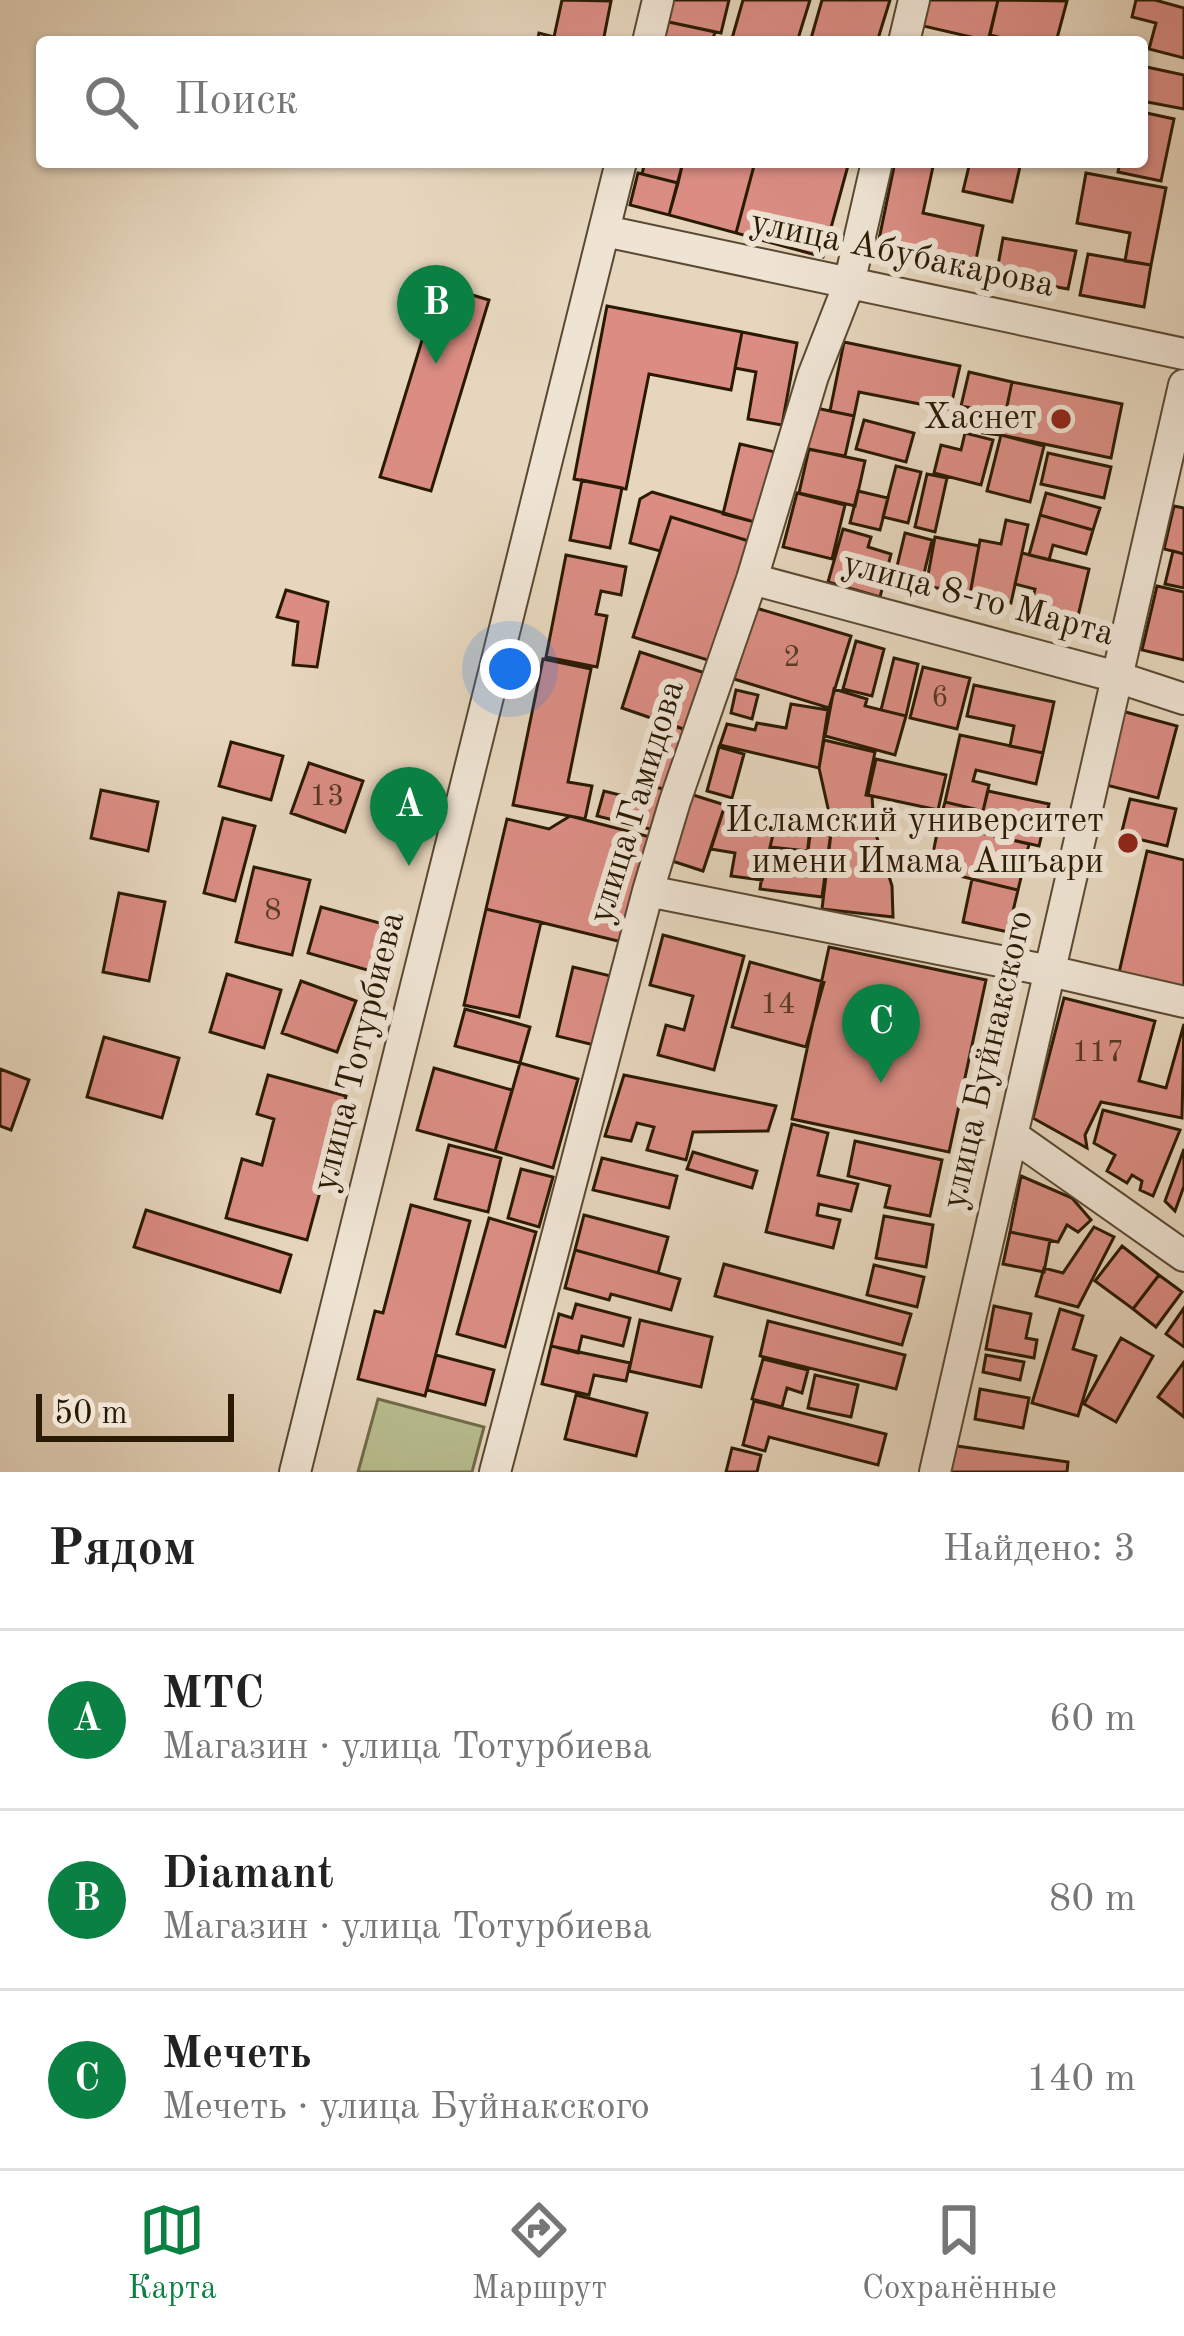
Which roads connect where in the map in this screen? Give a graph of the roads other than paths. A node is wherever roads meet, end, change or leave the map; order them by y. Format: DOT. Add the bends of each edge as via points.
graph roads {
  1 [pos="658,0"];
  2 [pos="914,0"];
  3 [pos="650,36"];
  4 [pos="905,36"];
  5 [pos="620,168"];
  6 [pos="876,168"];
  7 [pos="605,231"];
  8 [pos="848,284"];
  9 [pos="1184,354"];
  10 [pos="1184,385"];
  11 [pos="752,580"];
  12 [pos="1117,677"];
  13 [pos="1184,699"];
  14 [pos="648,891"];
  15 [pos="1050,971"];
  16 [pos="1184,1002"];
  17 [pos="1012,1135"];
  18 [pos="1184,1256"];
  19 [pos="295,1472"];
  20 [pos="495,1472"];
  21 [pos="935,1472"];
  1 -- 3 [label="street"];
  2 -- 4 [label="street"];
  5 -- 7 [label="street, улица Тотурбиева"];
  6 -- 8 [label="street, улица Гамидова"];
  7 -- 8 [label="street, улица Абубакарова"];
  7 -- 19 [label="street, улица Тотурбиева"];
  8 -- 9 [label="street, улица Абубакарова"];
  8 -- 11 [label="street, улица Гамидова"];
  10 -- 12 [label="street, улица Буйнакского"];
  11 -- 12 [label="street, улица 8-го Марта"];
  11 -- 14 [label="street, улица Гамидова"];
  12 -- 13 [label="street, улица 8-го Марта"];
  12 -- 15 [label="street, улица Буйнакского"];
  14 -- 15 [label="street"];
  14 -- 20 [label="street, улица Гамидова"];
  15 -- 16 [label="street"];
  15 -- 17 [label="street, улица Буйнакского"];
  17 -- 18 [label="street"];
  17 -- 21 [label="street, улица Буйнакского"];
}
